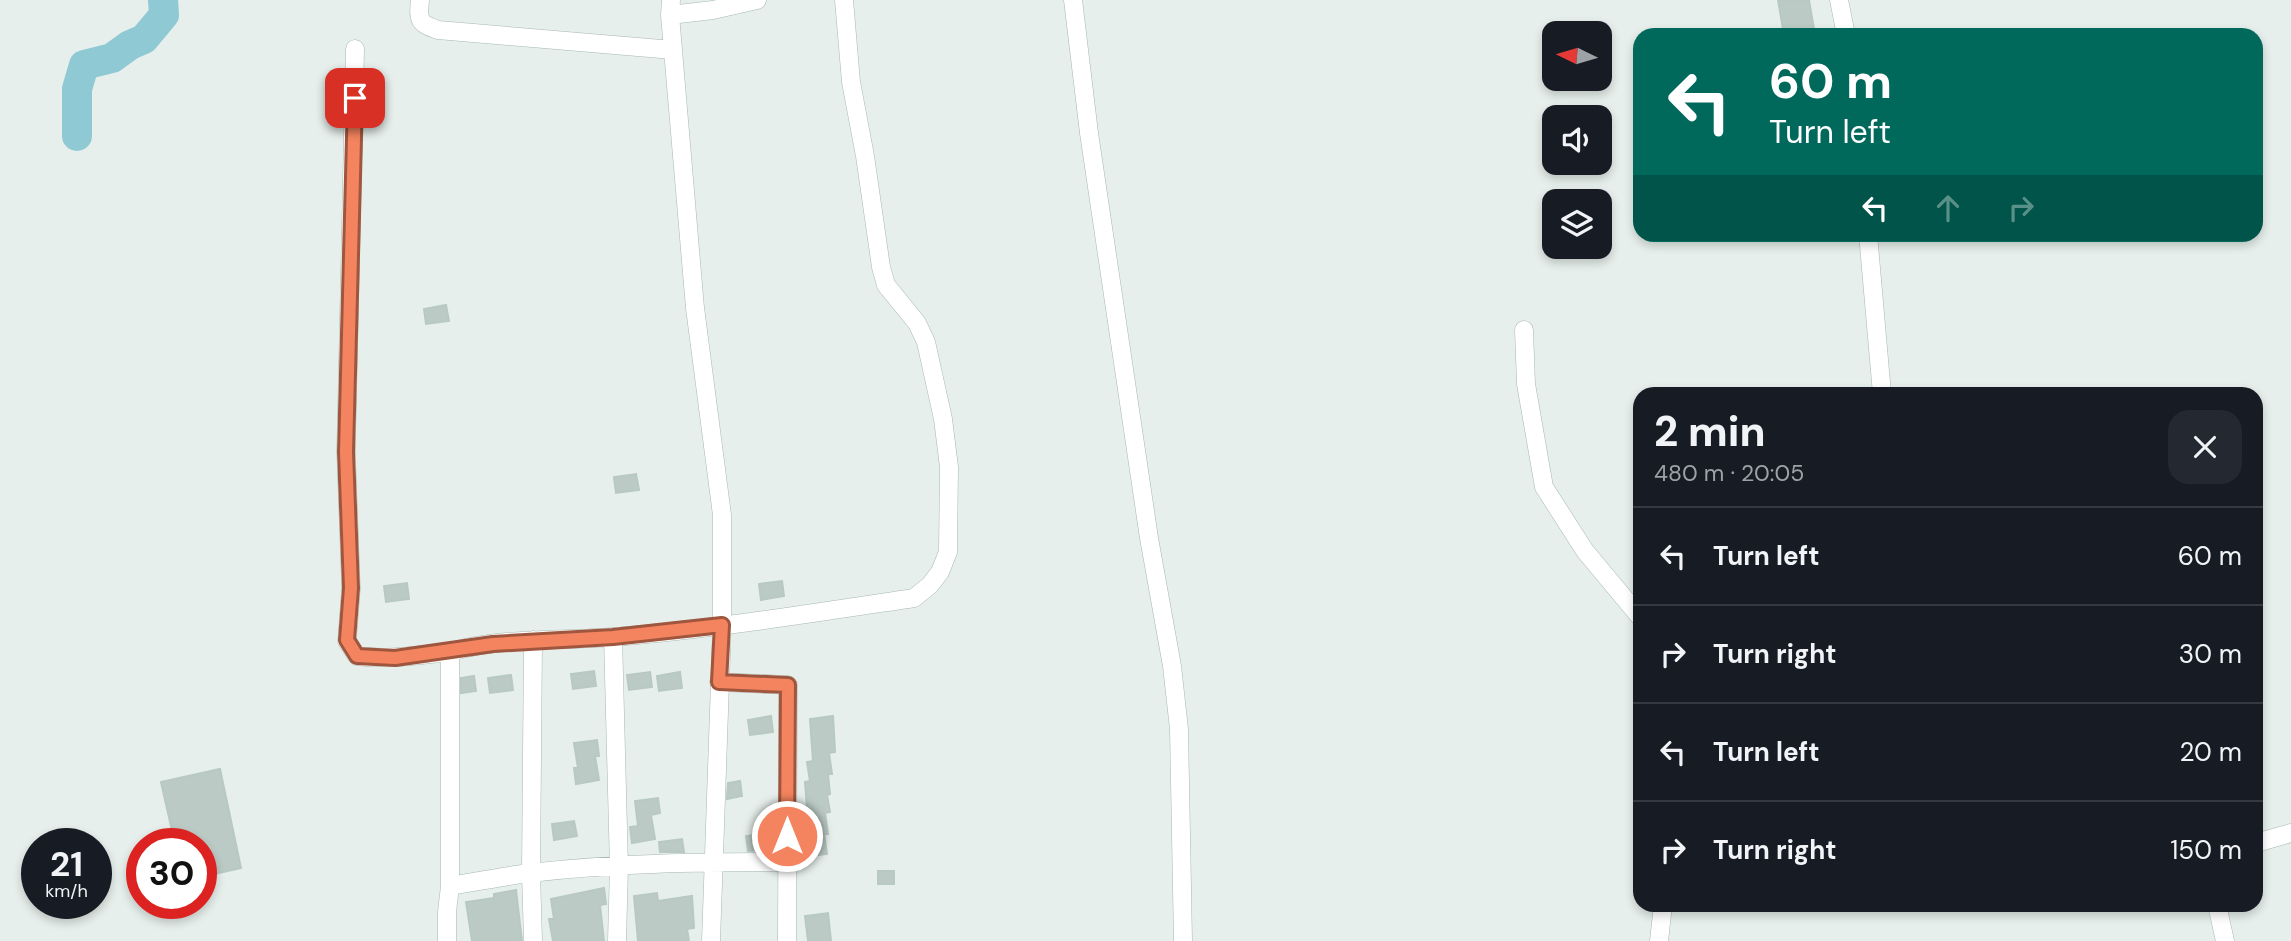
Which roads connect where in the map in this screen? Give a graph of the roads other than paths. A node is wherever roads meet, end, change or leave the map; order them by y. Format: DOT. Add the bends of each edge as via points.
graph roads {
  1 [pos="420,0"];
  2 [pos="757,0"];
  3 [pos="844,0"];
  4 [pos="1073,0"];
  5 [pos="1839,0"];
  6 [pos="670,8"];
  7 [pos="1845,28"];
  8 [pos="355,49"];
  9 [pos="673,50"];
  10 [pos="1869,242"];
  11 [pos="1524,330"];
  12 [pos="1881,387"];
  13 [pos="1633,609"];
  14 [pos="722,625"];
  15 [pos="613,637"];
  16 [pos="533,640"];
  17 [pos="450,652"];
  18 [pos="719,682"];
  19 [pos="2291,833"];
  20 [pos="2263,841"];
  21 [pos="714,862"];
  22 [pos="787,862"];
  23 [pos="618,867"];
  24 [pos="531,873"];
  25 [pos="450,886"];
  26 [pos="1662,912"];
  27 [pos="2219,912"];
  28 [pos="447,941"];
  29 [pos="533,941"];
  30 [pos="617,941"];
  31 [pos="711,941"];
  32 [pos="787,941"];
  33 [pos="1182,941"];
  34 [pos="1659,941"];
  35 [pos="2225,941"];
  1 -- 9 [label="street" via="422,23 438,30"];
  2 -- 6 [label="street" via="713,10"];
  3 -- 14 [label="street" via="851,82 881,267 887,285 926,342 943,419 950,467 948,552 940,572 914,598"];
  4 -- 33 [label="street" via="1178,716"];
  5 -- 7 [label="street"];
  6 -- 9 [label="street"];
  8 -- 17 [label="street" via="346,452 351,588 347,640 357,656 395,658"];
  9 -- 14 [label="street" via="695,308 722,515"];
  10 -- 12 [label="street"];
  11 -- 13 [label="street" via="1526,384 1544,487 1585,551"];
  14 -- 15 [label="street"];
  14 -- 18 [label="street"];
  15 -- 16 [label="street"];
  15 -- 23 [label="street"];
  16 -- 17 [label="street"];
  16 -- 24 [label="street"];
  17 -- 25 [label="street"];
  18 -- 21 [label="street"];
  18 -- 22 [label="street" via="788,685"];
  19 -- 20 [label="street"];
  21 -- 22 [label="street"];
  21 -- 23 [label="street"];
  21 -- 31 [label="street"];
  22 -- 32 [label="street"];
  23 -- 24 [label="street"];
  23 -- 30 [label="street"];
  24 -- 25 [label="street"];
  24 -- 29 [label="street"];
  25 -- 28 [label="street"];
  26 -- 34 [label="street"];
  27 -- 35 [label="street"];
}
